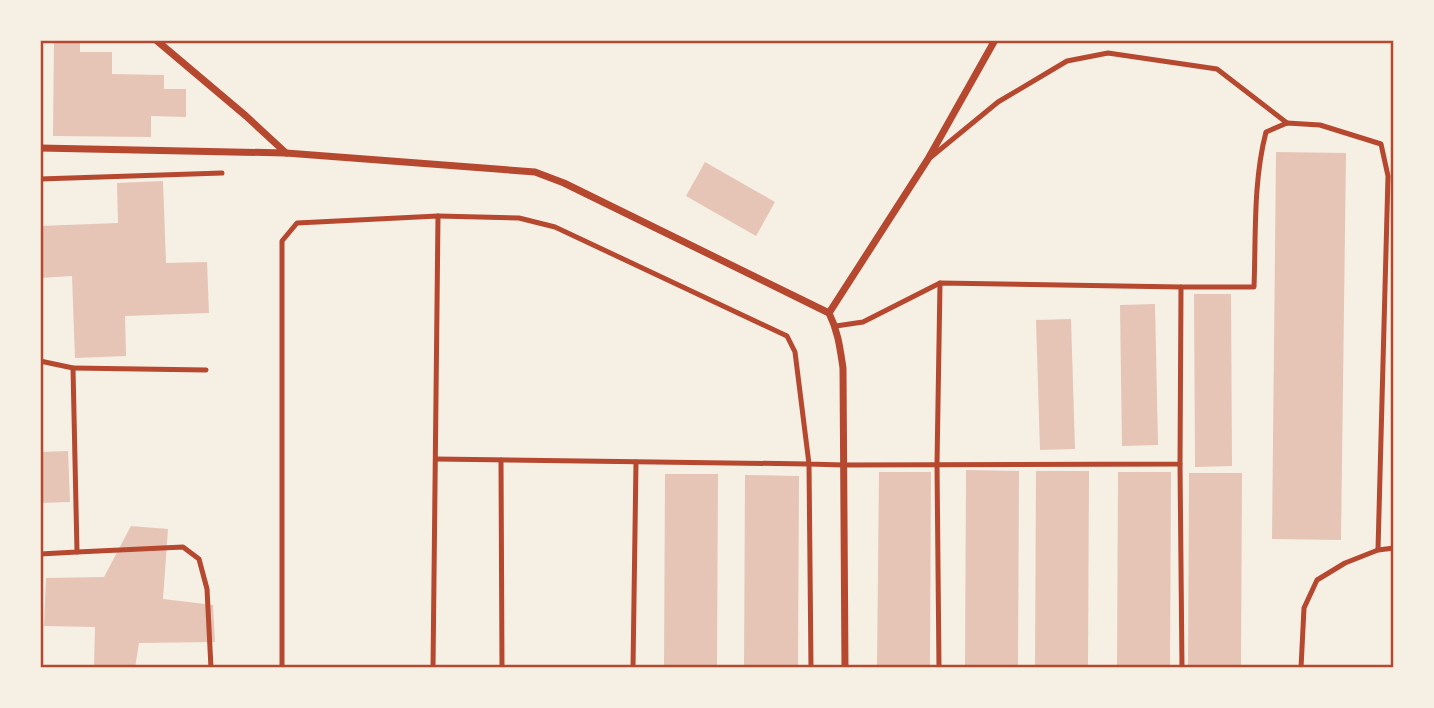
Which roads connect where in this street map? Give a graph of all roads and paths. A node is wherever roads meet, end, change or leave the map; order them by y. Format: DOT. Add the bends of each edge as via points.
graph roads {
  1 [pos="156,40"];
  2 [pos="995,40"];
  3 [pos="1287,123"];
  4 [pos="40,148"];
  5 [pos="286,153"];
  6 [pos="928,159"];
  7 [pos="222,173"];
  8 [pos="40,179"];
  9 [pos="438,216"];
  10 [pos="940,283"];
  11 [pos="1181,287"];
  12 [pos="829,313"];
  13 [pos="836,326"];
  14 [pos="40,361"];
  15 [pos="73,368"];
  16 [pos="206,370"];
  17 [pos="436,459"];
  18 [pos="501,460"];
  19 [pos="636,462"];
  20 [pos="809,464"];
  21 [pos="937,464"];
  22 [pos="1180,464"];
  23 [pos="844,466"];
  24 [pos="1394,548"];
  25 [pos="1378,550"];
  26 [pos="77,552"];
  27 [pos="40,554"];
  28 [pos="211,668"];
  29 [pos="282,668"];
  30 [pos="433,668"];
  31 [pos="502,668"];
  32 [pos="633,668"];
  33 [pos="811,668"];
  34 [pos="845,668"];
  35 [pos="939,668"];
  36 [pos="1182,668"];
  37 [pos="1301,668"];
  1 -- 5 [label="street"];
  2 -- 6 [label="street"];
  3 -- 6 [label="lane" via="1217,69 1108,53 1067,61 998,102"];
  3 -- 11 [label="lane" via="1266,132 1261,149 1254,287"];
  3 -- 25 [label="lane" via="1320,125 1381,144 1388,176"];
  4 -- 5 [label="street"];
  5 -- 12 [label="street" via="534,172"];
  6 -- 12 [label="street"];
  7 -- 8 [label="lane"];
  9 -- 17 [label="lane"];
  9 -- 20 [label="lane" via="519,218 555,227 787,336 795,352"];
  9 -- 29 [label="lane" via="296,223 282,241"];
  10 -- 11 [label="lane"];
  10 -- 13 [label="lane" via="863,322"];
  10 -- 21 [label="lane"];
  11 -- 22 [label="lane"];
  12 -- 13 [label="street"];
  13 -- 23 [label="street" via="843,368"];
  14 -- 15 [label="lane"];
  15 -- 16 [label="lane"];
  15 -- 26 [label="lane"];
  17 -- 18 [label="lane"];
  17 -- 30 [label="lane"];
  18 -- 19 [label="lane"];
  18 -- 31 [label="lane"];
  19 -- 20 [label="lane"];
  19 -- 32 [label="lane"];
  20 -- 23 [label="lane"];
  20 -- 33 [label="lane"];
  21 -- 22 [label="lane"];
  21 -- 23 [label="lane"];
  21 -- 35 [label="lane"];
  22 -- 36 [label="lane"];
  23 -- 34 [label="street"];
  24 -- 25 [label="lane"];
  25 -- 37 [label="lane" via="1317,580 1304,608"];
  26 -- 27 [label="lane"];
  26 -- 28 [label="lane" via="183,548 199,559 207,589"];
}
